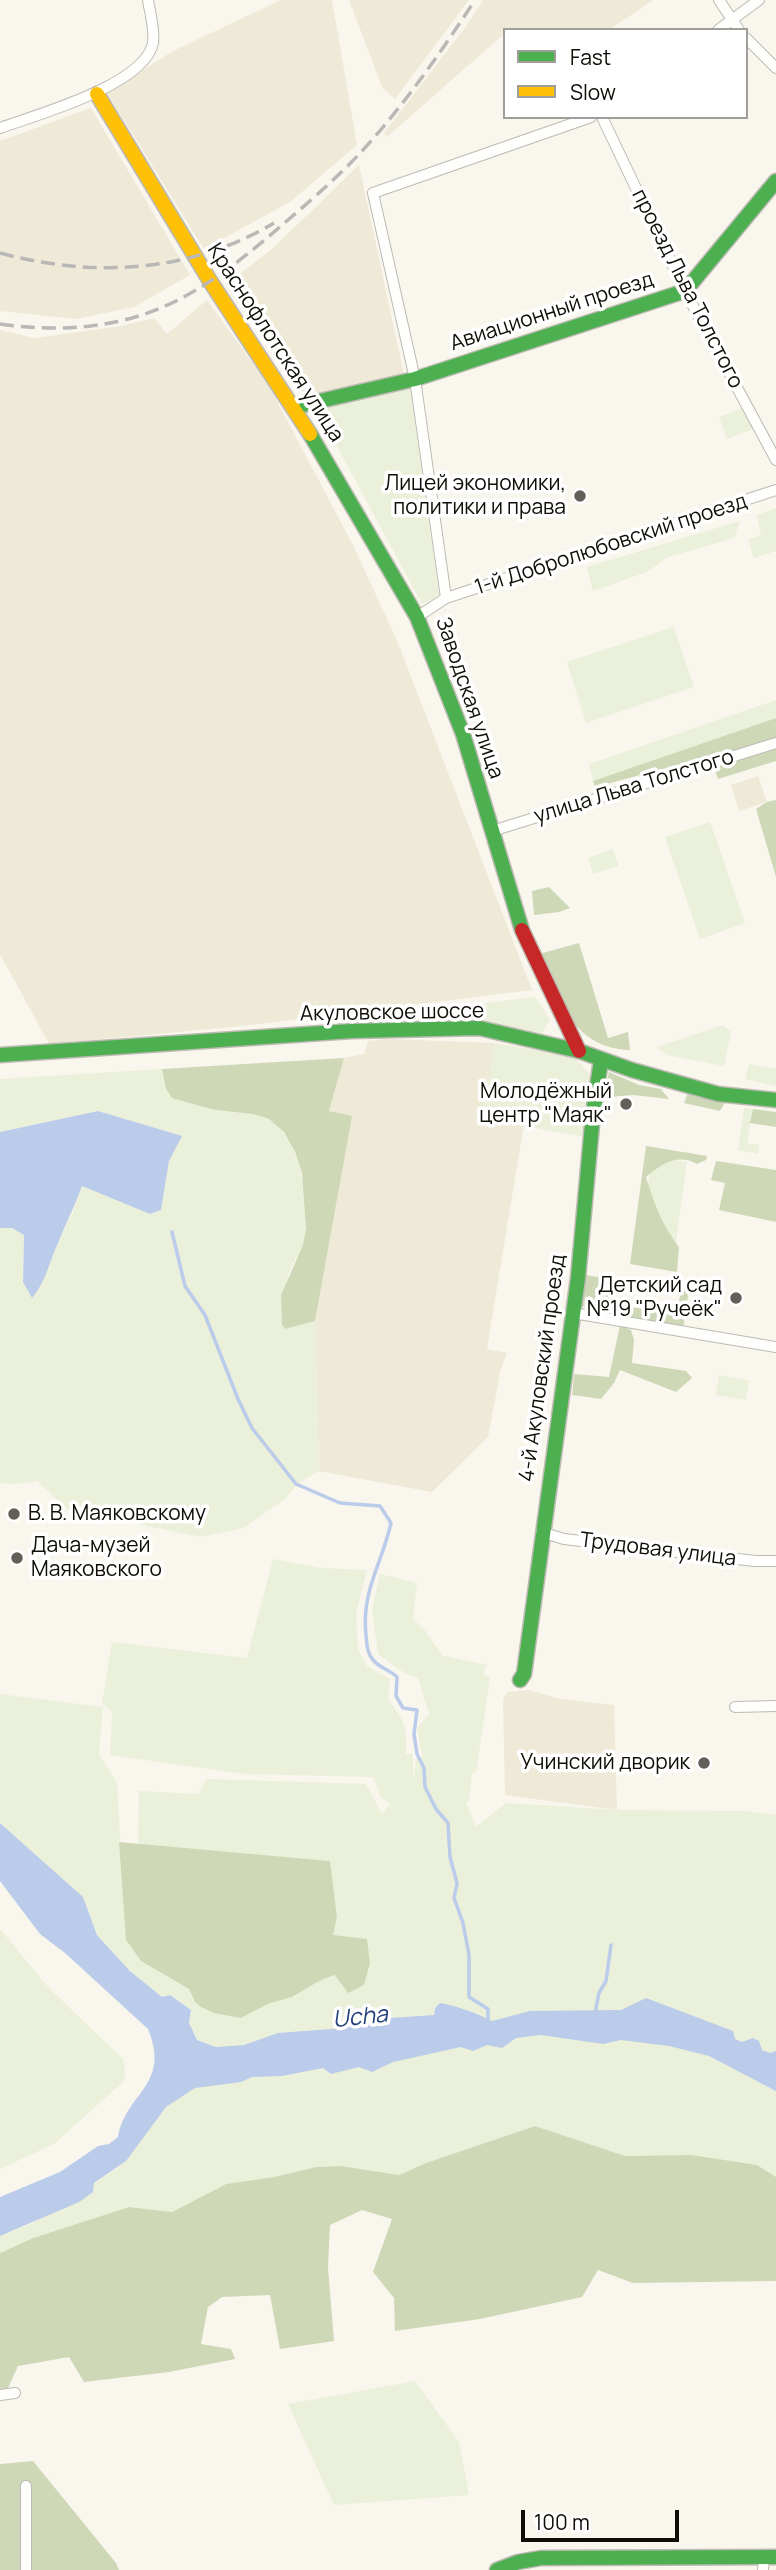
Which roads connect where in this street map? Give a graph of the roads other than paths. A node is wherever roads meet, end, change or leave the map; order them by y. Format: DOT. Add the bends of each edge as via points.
graph roads {
  1 [pos="148,0"];
  2 [pos="719,0"];
  3 [pos="759,0"];
  4 [pos="731,20"];
  5 [pos="721,28"];
  6 [pos="737,28"];
  7 [pos="748,40"];
  8 [pos="776,68"];
  9 [pos="97,94"];
  10 [pos="585,119"];
  11 [pos="603,119"];
  12 [pos="0,128"];
  13 [pos="776,181"];
  14 [pos="685,291"];
  15 [pos="415,380"];
  16 [pos="294,407"];
  17 [pos="776,460"];
  18 [pos="776,490"];
  19 [pos="446,598"];
  20 [pos="417,617"];
  21 [pos="776,743"];
  22 [pos="492,831"];
  23 [pos="579,1051"];
  24 [pos="0,1055"];
  25 [pos="601,1060"];
  26 [pos="776,1100"];
  27 [pos="573,1313"];
  28 [pos="776,1347"];
  29 [pos="541,1532"];
  30 [pos="776,1561"];
  31 [pos="520,1680"];
  32 [pos="776,1706"];
  33 [pos="735,1707"];
  34 [pos="16,2393"];
  35 [pos="0,2395"];
  36 [pos="26,2486"];
  37 [pos="768,2562"];
  38 [pos="26,2570"];
  39 [pos="497,2570"];
  1 -- 9 [label="street" via="153,44 143,62"];
  2 -- 4 [label="street"];
  3 -- 4 [label="street"];
  4 -- 5 [label="street"];
  4 -- 6 [label="street"];
  7 -- 8 [label="street"];
  9 -- 12 [label="street"];
  9 -- 16 [label="street, Краснофлотская улица" via="205,273"];
  10 -- 15 [label="street, Заводская улица" via="373,193"];
  11 -- 14 [label="street, проезд Льва Толстого"];
  13 -- 14 [label="street, Авиационный проезд"];
  14 -- 15 [label="street, Авиационный проезд"];
  14 -- 17 [label="street, проезд Льва Толстого"];
  15 -- 16 [label="street, Авиационный проезд"];
  15 -- 19 [label="street, Заводская улица"];
  16 -- 20 [label="street, Краснофлотская улица"];
  18 -- 19 [label="street, 1-й Добролюбовский проезд"];
  19 -- 20 [label="street, Заводская улица"];
  20 -- 22 [label="street, Заводская улица" via="463,734"];
  21 -- 22 [label="street, улица Льва Толстого"];
  22 -- 23 [label="street, Заводская улица" via="525,939"];
  23 -- 24 [label="street, Акуловское шоссе" via="479,1028 352,1031"];
  23 -- 25 [label="street, Акуловское шоссе"];
  25 -- 26 [label="street, Акуловское шоссе" via="718,1094"];
  25 -- 27 [label="street, 4-й Акуловский проезд"];
  27 -- 28 [label="street"];
  27 -- 29 [label="street, 4-й Акуловский проезд"];
  29 -- 30 [label="street, Трудовая улица" via="590,1542"];
  29 -- 31 [label="street, 4-й Акуловский проезд"];
  32 -- 33 [label="street"];
  34 -- 35 [label="street"];
  36 -- 38 [label="street"];
  37 -- 39 [label="street" via="541,2558"];
}
